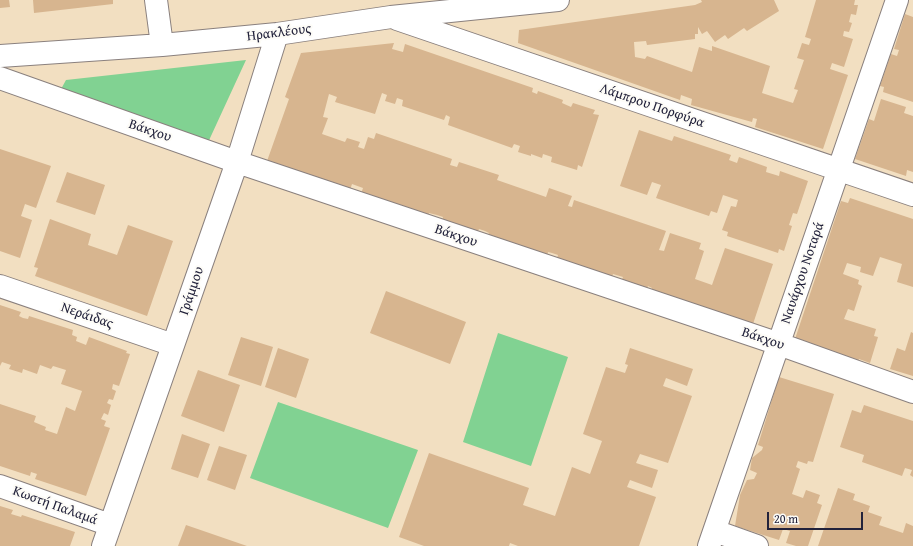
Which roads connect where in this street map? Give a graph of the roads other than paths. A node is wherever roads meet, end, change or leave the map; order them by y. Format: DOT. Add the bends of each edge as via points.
graph roads {
  1 [pos="156,0"];
  2 [pos="558,0"];
  3 [pos="896,0"];
  4 [pos="391,17"];
  5 [pos="277,34"];
  6 [pos="162,45"];
  7 [pos="0,56"];
  8 [pos="0,78"];
  9 [pos="237,162"];
  10 [pos="838,169"];
  11 [pos="913,195"];
  12 [pos="0,286"];
  13 [pos="778,344"];
  14 [pos="173,345"];
  15 [pos="913,392"];
  16 [pos="0,486"];
  17 [pos="110,525"];
  18 [pos="712,539"];
  19 [pos="103,546"];
  20 [pos="756,546"];
  1 -- 6 [label="street"];
  2 -- 4 [label="street, Ηρακλέους"];
  3 -- 10 [label="street, Ναυάρχου Νοταρά"];
  4 -- 5 [label="street, Ηρακλέους"];
  4 -- 10 [label="street, Λάμπρου Πορφύρα"];
  5 -- 6 [label="street, Ηρακλέους"];
  5 -- 9 [label="street, Γράμμου"];
  6 -- 7 [label="street, Ηρακλέους"];
  8 -- 9 [label="street, Βάκχου"];
  9 -- 13 [label="street, Βάκχου"];
  9 -- 14 [label="street, Γράμμου"];
  10 -- 11 [label="street, Λάμπρου Πορφύρα"];
  10 -- 13 [label="street, Ναυάρχου Νοταρά"];
  12 -- 14 [label="street, Νεράιδας"];
  13 -- 15 [label="street, Βάκχου"];
  13 -- 18 [label="street, Ναυάρχου Νοταρά"];
  14 -- 17 [label="street, Γράμμου"];
  16 -- 17 [label="street, Κωστή Παλαμά"];
  17 -- 19 [label="street, Γράμμου"];
  18 -- 20 [label="street"];
}
